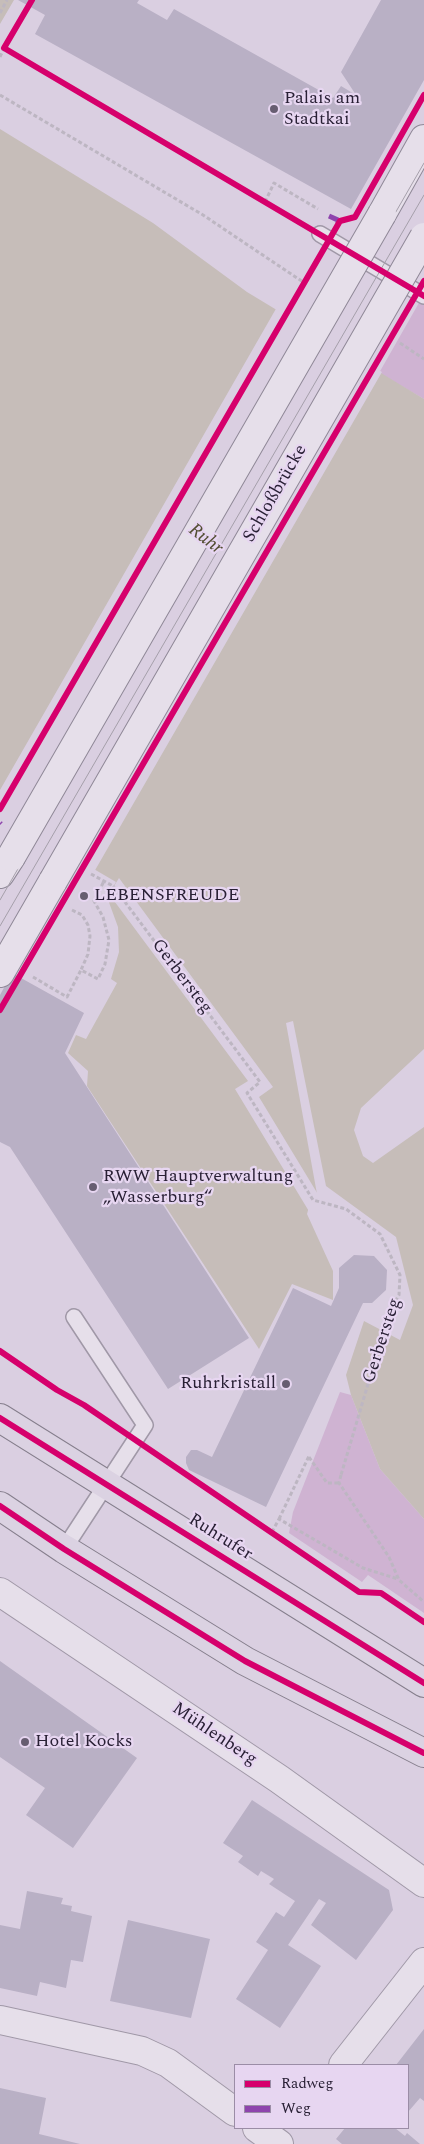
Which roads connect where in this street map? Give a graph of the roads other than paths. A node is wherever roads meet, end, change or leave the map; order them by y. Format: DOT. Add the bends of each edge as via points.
graph roads {
  1 [pos="424,139"];
  2 [pos="320,234"];
  3 [pos="424,237"];
  4 [pos="424,296"];
  5 [pos="5,866"];
  6 [pos="0,973"];
  7 [pos="74,1317"];
  8 [pos="0,1418"];
  9 [pos="106,1484"];
  10 [pos="0,1506"];
  11 [pos="64,1549"];
  12 [pos="0,1592"];
  13 [pos="424,1683"];
  14 [pos="424,1753"];
  15 [pos="424,1883"];
  16 [pos="424,1962"];
  17 [pos="0,2020"];
  18 [pos="344,2064"];
  19 [pos="234,2111"];
  20 [pos="258,2129"];
  21 [pos="293,2129"];
  22 [pos="280,2144"];
  1 -- 5 [label="main road, bridge"];
  2 -- 4 [label="lane"];
  3 -- 6 [label="main road, Schloßbrücke, bridge"];
  7 -- 9 [label="lane" via="145,1425"];
  8 -- 9 [label="main road, Ruhrufer"];
  9 -- 11 [label="lane"];
  9 -- 13 [label="main road, Ruhrufer"];
  10 -- 11 [label="main road"];
  11 -- 14 [label="main road" via="245,1661"];
  12 -- 15 [label="main road, Mühlenberg" via="279,1779"];
  16 -- 18 [label="main road"];
  17 -- 19 [label="main road" via="142,2051 168,2063"];
  20 -- 22 [label="main road"];
  21 -- 22 [label="main road"];
}
